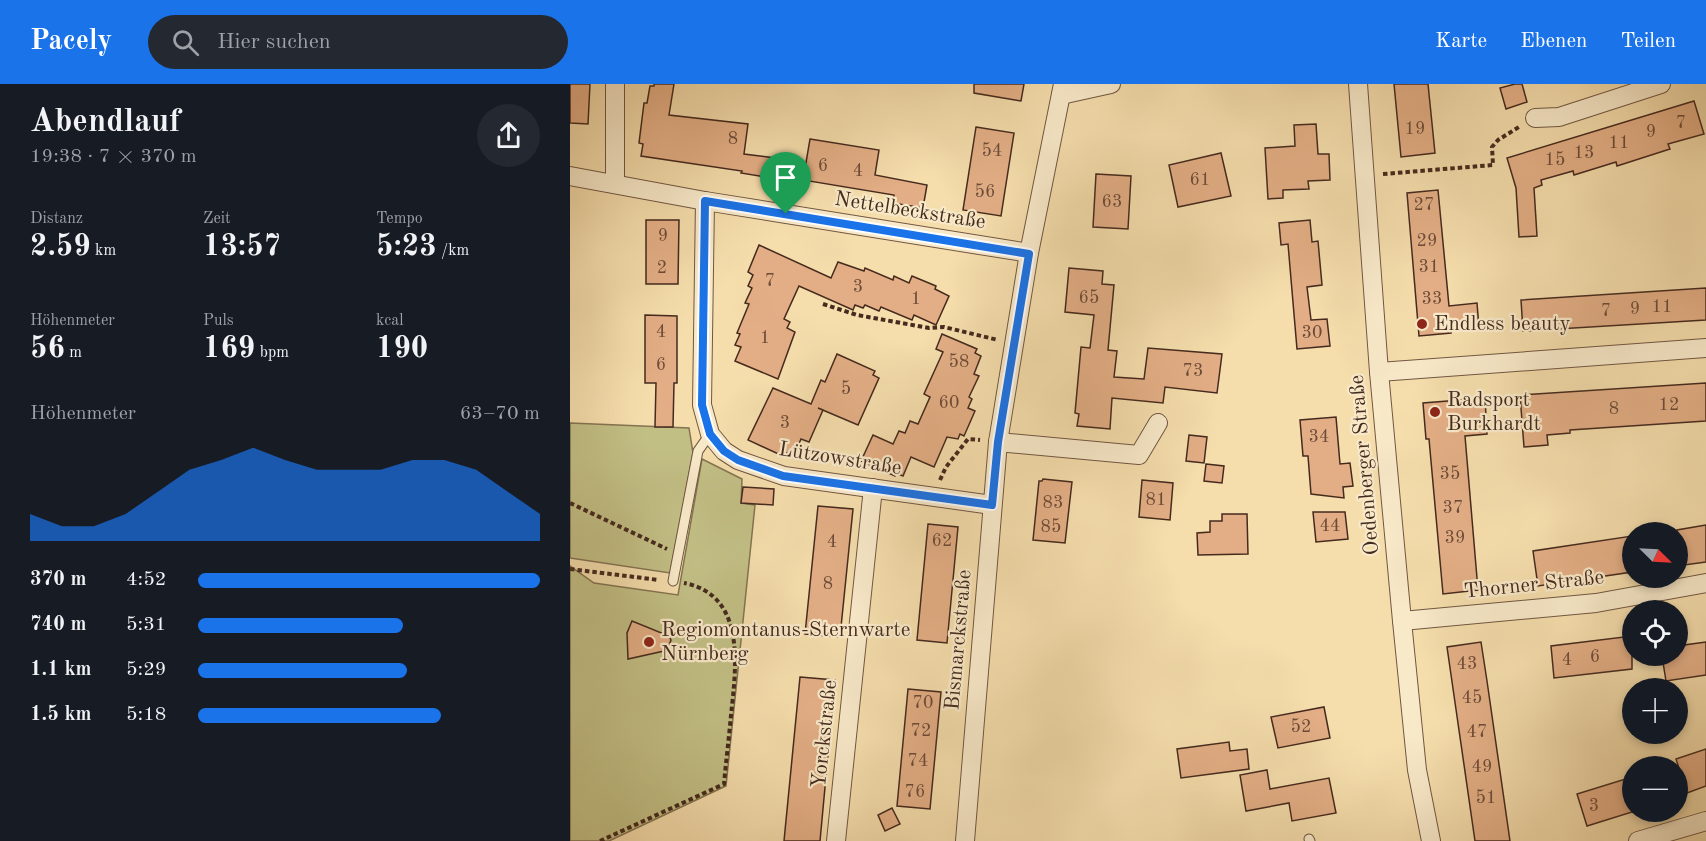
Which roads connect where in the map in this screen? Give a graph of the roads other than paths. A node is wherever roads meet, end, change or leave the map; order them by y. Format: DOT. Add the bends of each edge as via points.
graph roads {
  1 [pos="615,84"];
  2 [pos="1111,84"];
  3 [pos="1358,84"];
  4 [pos="1654,85"];
  5 [pos="1062,90"];
  6 [pos="1535,117"];
  7 [pos="570,176"];
  8 [pos="615,184"];
  9 [pos="705,201"];
  10 [pos="1029,254"];
  11 [pos="1706,348"];
  12 [pos="1380,372"];
  13 [pos="1158,423"];
  14 [pos="710,434"];
  15 [pos="998,442"];
  16 [pos="873,488"];
  17 [pos="992,505"];
  18 [pos="673,581"];
  19 [pos="1706,583"];
  20 [pos="1402,621"];
  21 [pos="1706,821"];
  22 [pos="836,841"];
  23 [pos="965,841"];
  24 [pos="1431,841"];
  25 [pos="1638,841"];
  1 -- 8 [label="street"];
  2 -- 5 [label="street, Bismarckstraße"];
  3 -- 12 [label="street, Oedenberger Straße"];
  4 -- 6 [label="street" via="1560,117"];
  5 -- 10 [label="street, Bismarckstraße"];
  7 -- 8 [label="street, Nettelbeckstraße"];
  8 -- 9 [label="street, Nettelbeckstraße"];
  9 -- 10 [label="street, Nettelbeckstraße"];
  9 -- 14 [label="street, Lützowstraße" via="702,405"];
  10 -- 15 [label="street, Bismarckstraße"];
  11 -- 12 [label="street"];
  12 -- 20 [label="street, Oedenberger Straße"];
  13 -- 15 [label="street" via="1139,455"];
  14 -- 16 [label="street, Lützowstraße" via="738,460 783,476"];
  14 -- 18 [label="lane" via="698,451"];
  15 -- 17 [label="street, Bismarckstraße"];
  16 -- 17 [label="street, Lützowstraße"];
  16 -- 22 [label="street, Yorckstraße"];
  17 -- 23 [label="street, Bismarckstraße"];
  19 -- 20 [label="street, Thorner Straße" via="1596,603"];
  20 -- 24 [label="street, Oedenberger Straße" via="1417,770"];
  21 -- 25 [label="street"];
}
